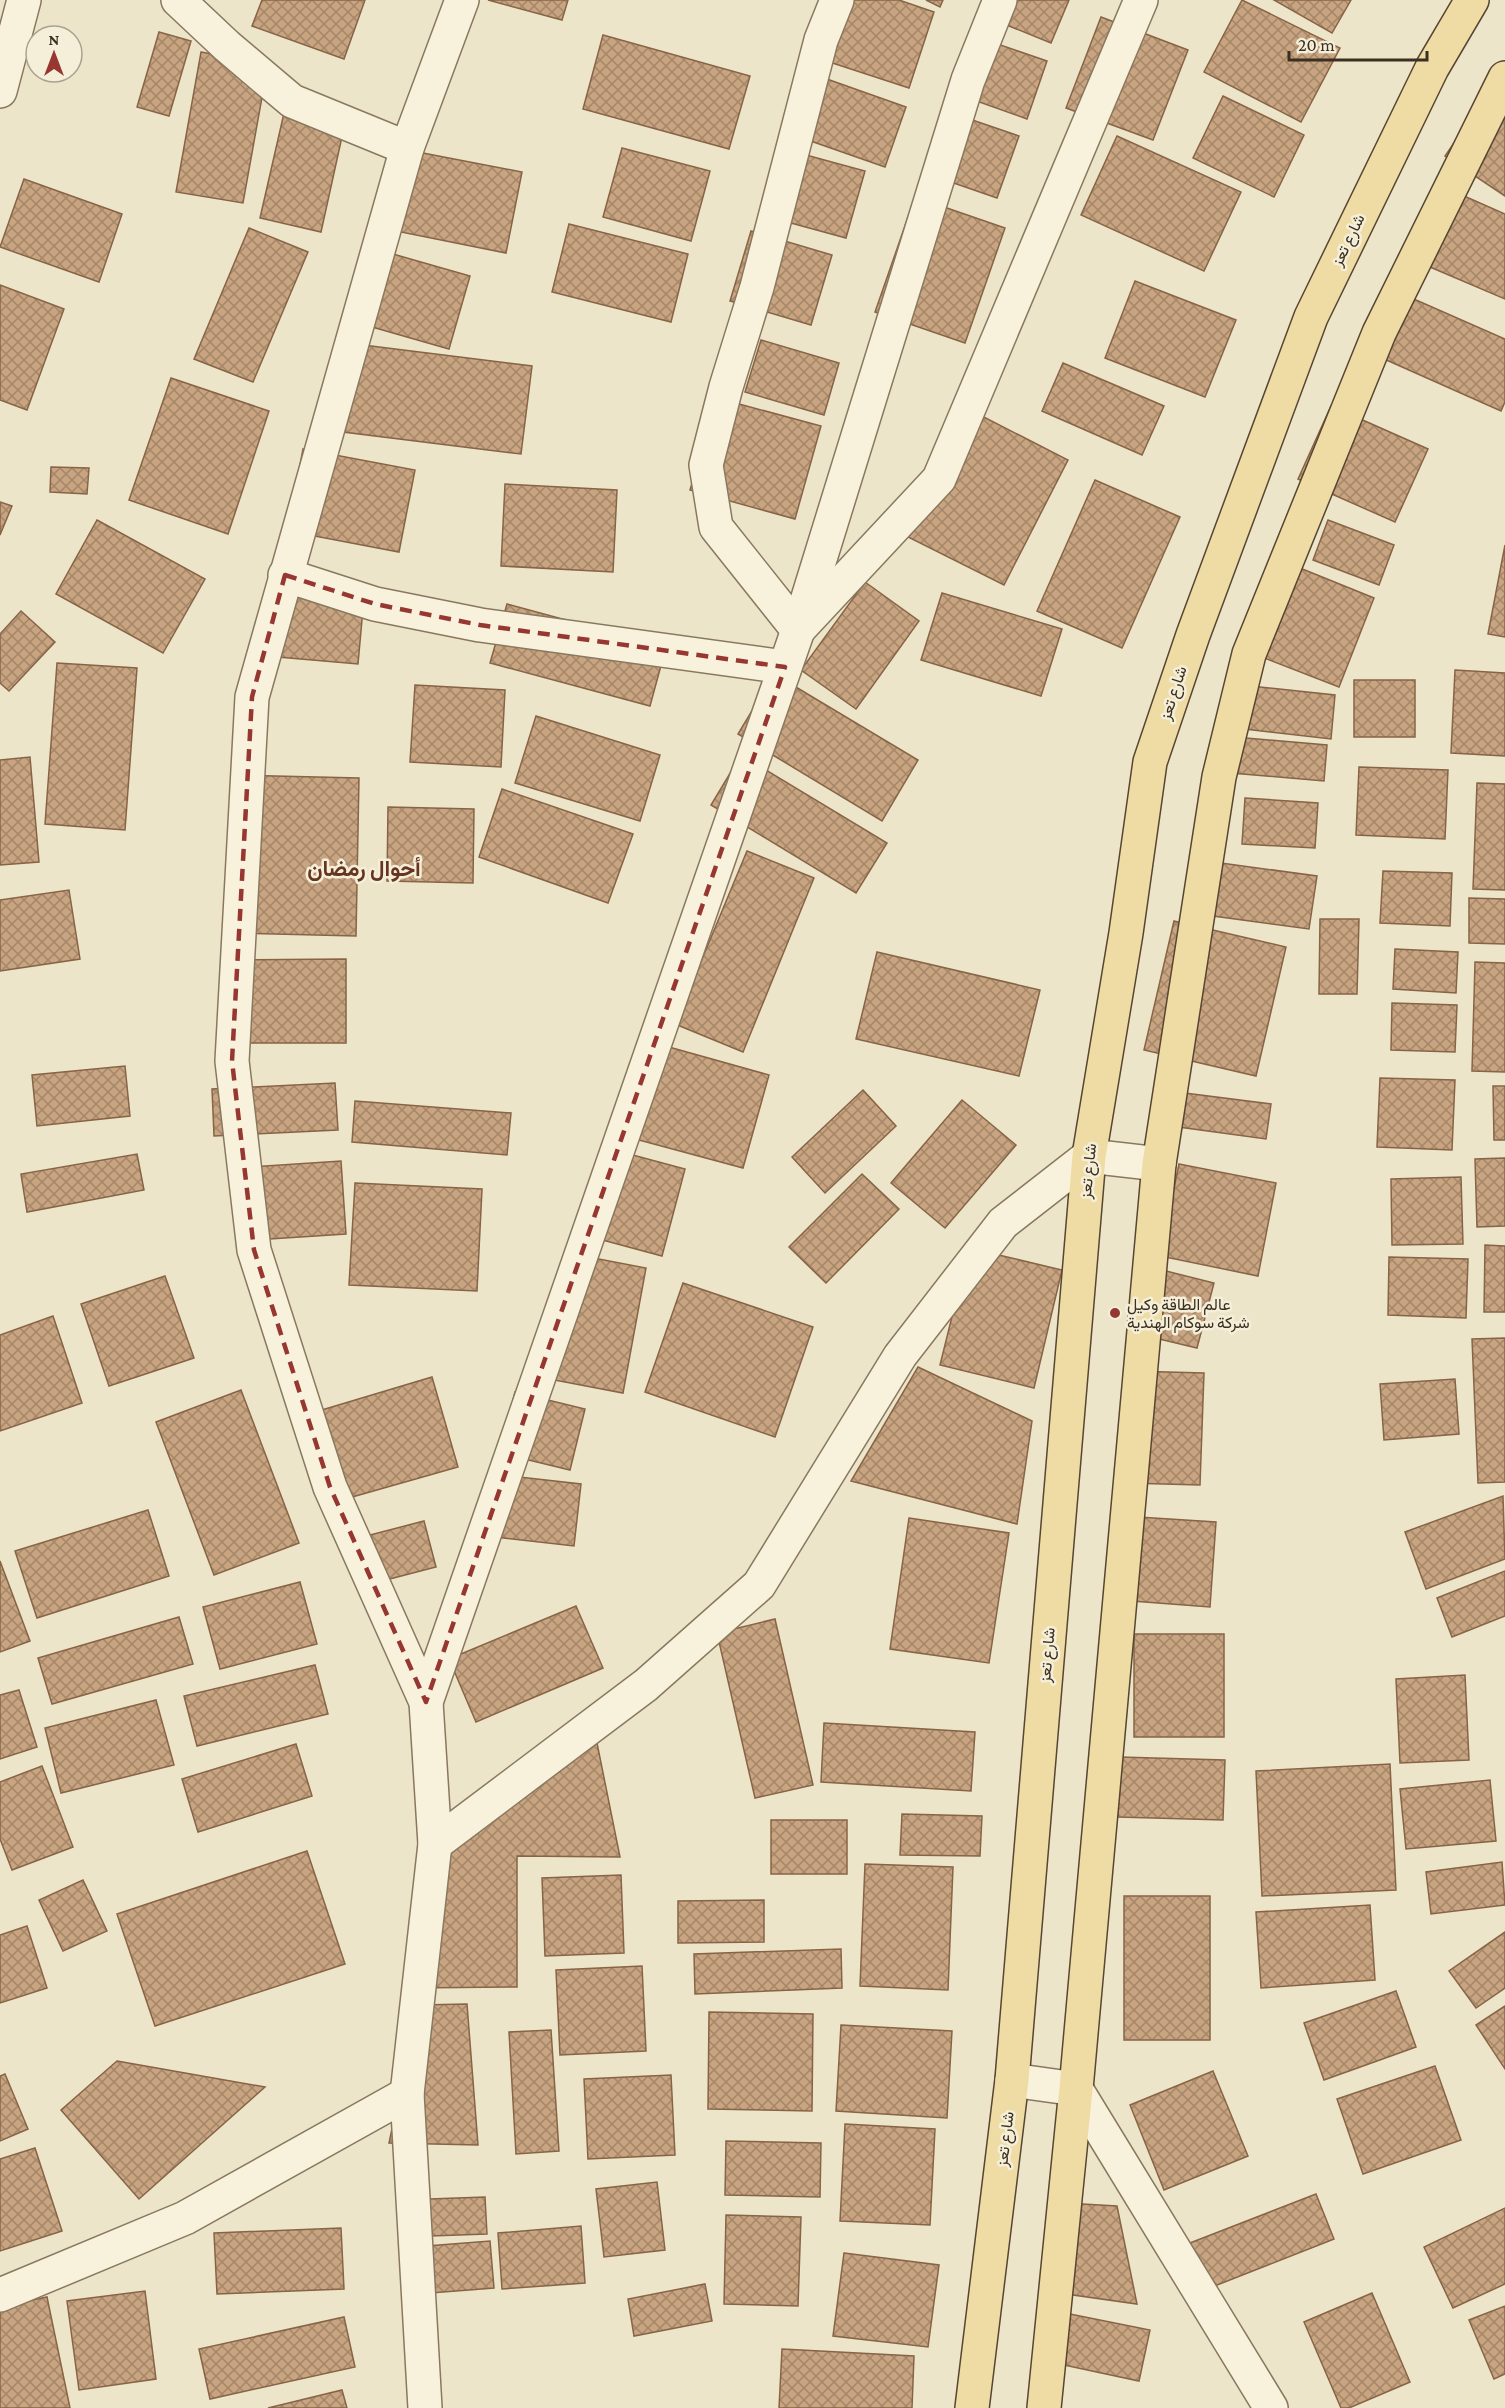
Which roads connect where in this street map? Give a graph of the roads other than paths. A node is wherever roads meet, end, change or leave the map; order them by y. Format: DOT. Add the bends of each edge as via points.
graph roads {
  1 [pos="24,0"];
  2 [pos="178,0"];
  3 [pos="462,0"];
  4 [pos="837,0"];
  5 [pos="1000,0"];
  6 [pos="1141,0"];
  7 [pos="1472,0"];
  8 [pos="1505,78"];
  9 [pos="0,91"];
  10 [pos="407,148"];
  11 [pos="285,575"];
  12 [pos="798,630"];
  13 [pos="785,667"];
  14 [pos="1089,1156"];
  15 [pos="1159,1164"];
  16 [pos="426,1702"];
  17 [pos="435,1844"];
  18 [pos="1012,2080"];
  19 [pos="1076,2089"];
  20 [pos="407,2094"];
  21 [pos="0,2295"];
  22 [pos="425,2408"];
  23 [pos="972,2408"];
  24 [pos="1044,2408"];
  25 [pos="1271,2408"];
  1 -- 9 [label="street"];
  2 -- 10 [label="street" via="292,101"];
  3 -- 10 [label="street"];
  4 -- 12 [label="street" via="821,40 706,465 716,527"];
  5 -- 12 [label="street" via="968,80"];
  6 -- 12 [label="street" via="939,479"];
  7 -- 14 [label="main road, شارع تعز" via="1432,68 1311,317 1154,751"];
  8 -- 15 [label="main road" via="1379,333 1249,654 1219,777"];
  10 -- 11 [label="street"];
  11 -- 13 [label="street" via="375,604 480,625"];
  11 -- 16 [label="street" via="252,697 232,1061 254,1250 330,1488"];
  12 -- 13 [label="street"];
  13 -- 16 [label="street"];
  14 -- 15 [label="street"];
  14 -- 17 [label="street" via="1003,1223 900,1356 759,1585 646,1685"];
  14 -- 18 [label="main road, شارع تعز"];
  15 -- 19 [label="main road"];
  16 -- 17 [label="street"];
  17 -- 20 [label="street"];
  18 -- 19 [label="street"];
  18 -- 23 [label="main road, شارع تعز"];
  19 -- 24 [label="main road"];
  19 -- 25 [label="street"];
  20 -- 21 [label="street" via="185,2218"];
  20 -- 22 [label="street"];
}
